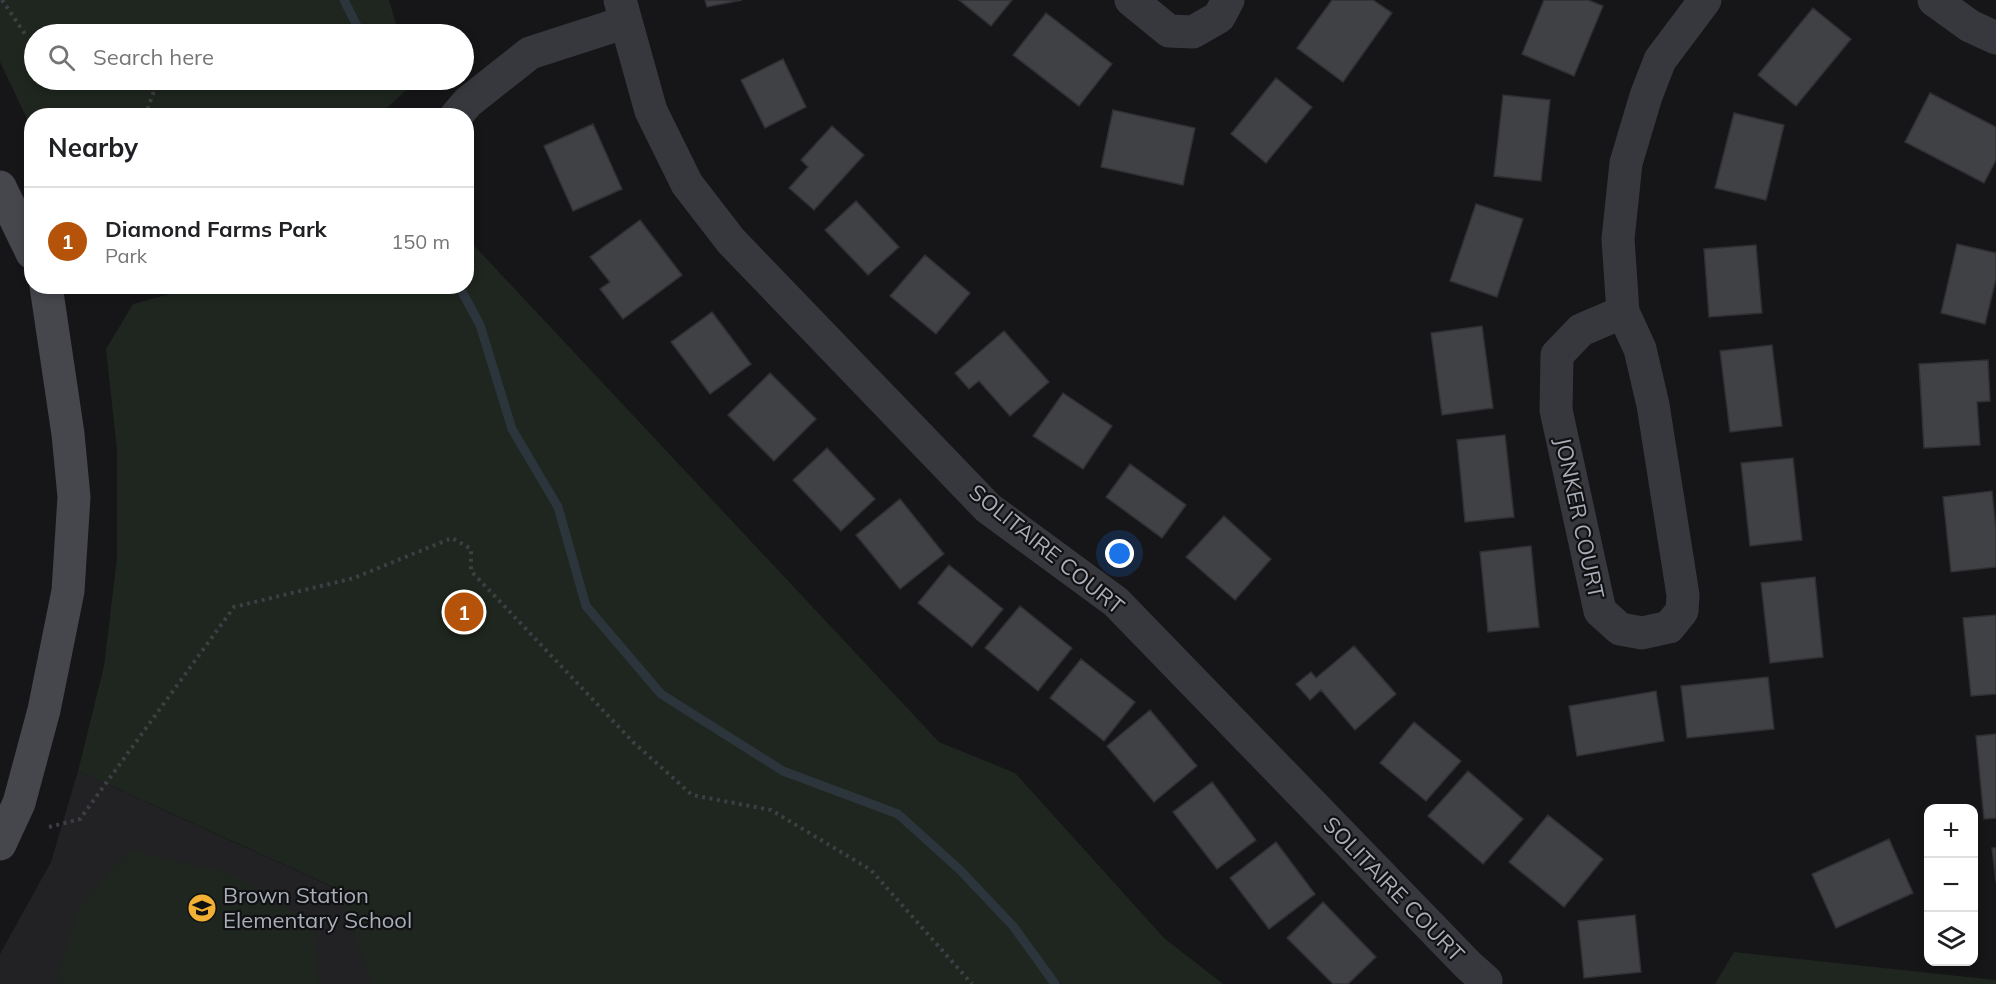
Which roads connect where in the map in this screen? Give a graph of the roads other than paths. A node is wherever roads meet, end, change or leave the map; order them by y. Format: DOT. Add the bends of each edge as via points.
graph roads {
  1 [pos="1131,0"];
  2 [pos="1228,0"];
  3 [pos="1705,0"];
  4 [pos="1934,0"];
  5 [pos="623,11"];
  6 [pos="1996,38"];
  7 [pos="463,108"];
  8 [pos="0,187"];
  9 [pos="24,237"];
  10 [pos="47,294"];
  11 [pos="1623,312"];
  12 [pos="0,844"];
  13 [pos="1486,981"];
  1 -- 2 [label="street" via="1169,31 1193,32 1219,17"];
  3 -- 11 [label="street, JONKER COURT" via="1660,60 1626,163 1618,239"];
  4 -- 6 [label="street" via="1970,26"];
  5 -- 7 [label="street, SOLITAIRE COURT" via="530,53"];
  5 -- 13 [label="street, SOLITAIRE COURT" via="651,111 687,184 731,241 988,508 1116,602"];
  8 -- 9 [label="street"];
  10 -- 12 [label="street" via="74,497 68,591 20,803"];
  11 -- 11 [label="street, JONKER COURT" via="1640,350 1653,405 1683,595 1682,611 1669,627 1642,633 1620,629 1600,611 1556,410 1557,355 1581,330"];
}
